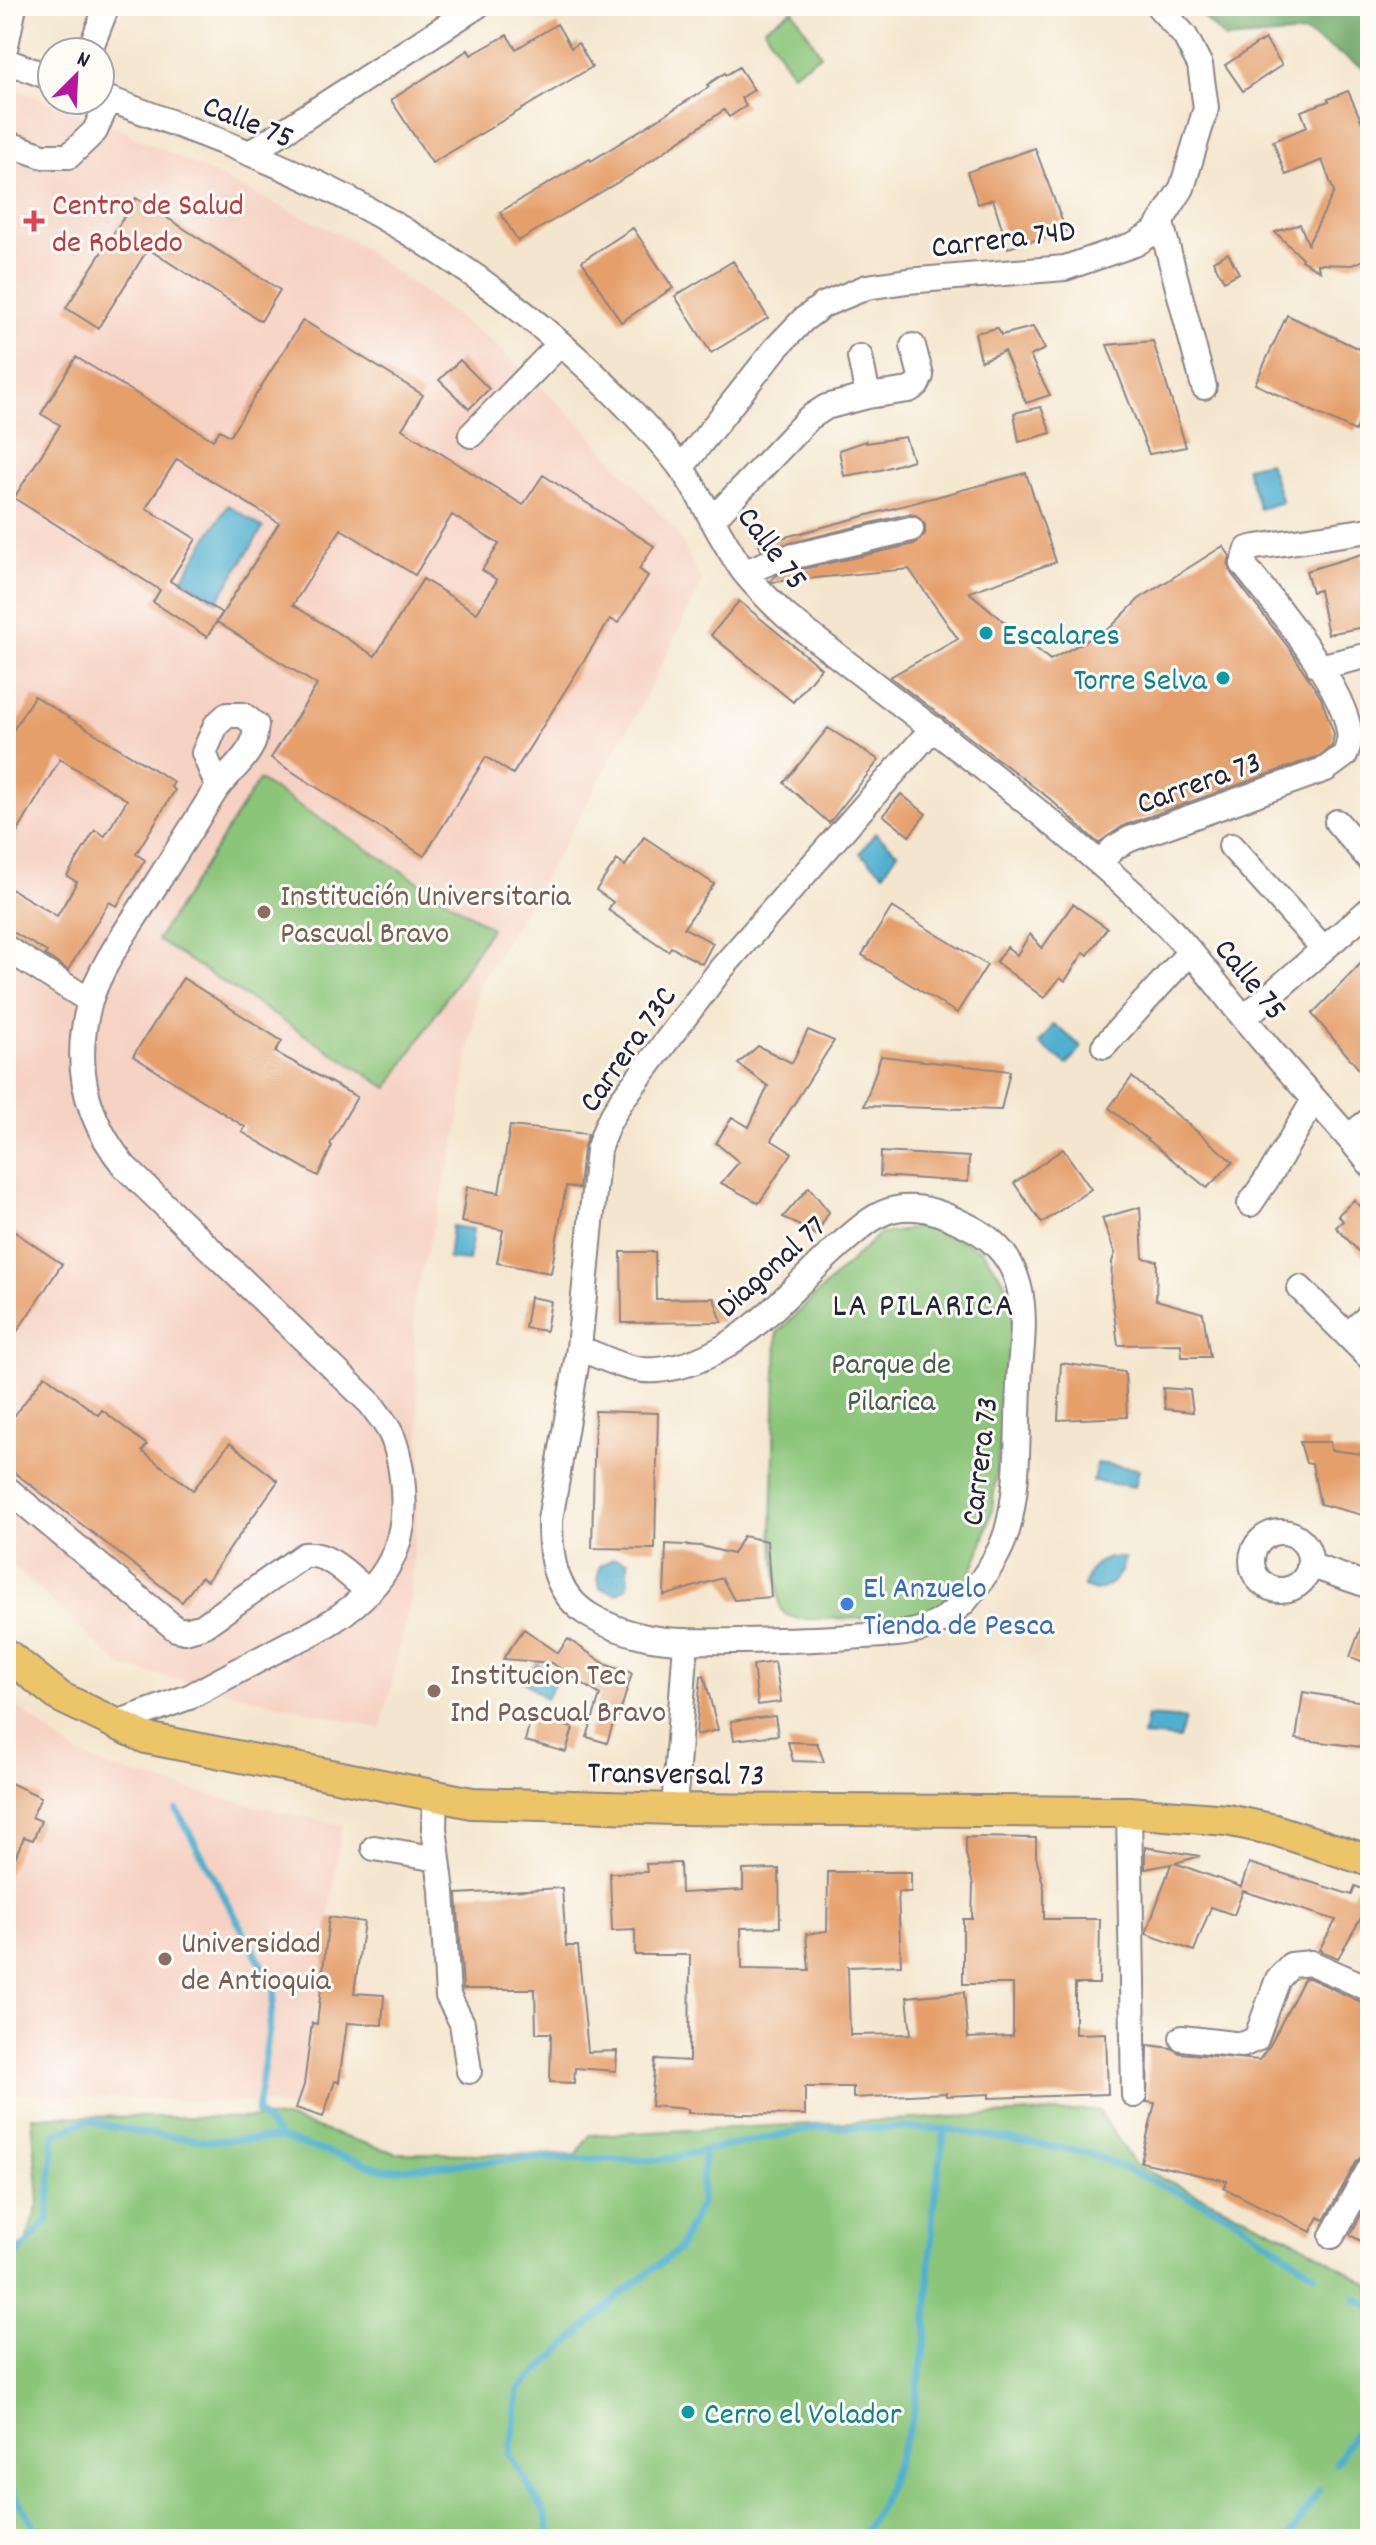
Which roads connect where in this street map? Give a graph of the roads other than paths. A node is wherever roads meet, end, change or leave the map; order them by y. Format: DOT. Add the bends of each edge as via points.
graph roads {
  1 [pos="14,6"];
  2 [pos="107,6"];
  3 [pos="477,6"];
  4 [pos="1158,6"];
  5 [pos="95,36"];
  6 [pos="6,45"];
  7 [pos="6,61"];
  8 [pos="36,72"];
  9 [pos="116,103"];
  10 [pos="99,116"];
  11 [pos="6,143"];
  12 [pos="250,153"];
  13 [pos="1161,223"];
  14 [pos="559,345"];
  15 [pos="913,346"];
  16 [pos="860,357"];
  17 [pos="1204,387"];
  18 [pos="868,396"];
  19 [pos="471,435"];
  20 [pos="681,468"];
  21 [pos="712,520"];
  22 [pos="911,529"];
  23 [pos="1370,530"];
  24 [pos="745,572"];
  25 [pos="1370,655"];
  26 [pos="1319,667"];
  27 [pos="933,728"];
  28 [pos="1370,747"];
  29 [pos="1335,762"];
  30 [pos="218,787"];
  31 [pos="1337,822"];
  32 [pos="1231,846"];
  33 [pos="1370,860"];
  34 [pos="1099,863"];
  35 [pos="1370,909"];
  36 [pos="6,948"];
  37 [pos="1323,948"];
  38 [pos="1190,952"];
  39 [pos="90,1001"];
  40 [pos="1245,1017"];
  41 [pos="1104,1046"];
  42 [pos="1314,1100"];
  43 [pos="1370,1120"];
  44 [pos="1349,1136"];
  45 [pos="1370,1164"];
  46 [pos="1250,1204"];
  47 [pos="997,1243"];
  48 [pos="1300,1288"];
  49 [pos="1370,1315"];
  50 [pos="1347,1335"];
  51 [pos="579,1348"];
  52 [pos="1370,1358"];
  53 [pos="6,1488"];
  54 [pos="1309,1565"];
  55 [pos="1370,1586"];
  56 [pos="369,1592"];
  57 [pos="590,1616"];
  58 [pos="686,1641"];
  59 [pos="6,1654"];
  60 [pos="114,1724"];
  61 [pos="435,1796"];
  62 [pos="674,1809"];
  63 [pos="1129,1812"];
  64 [pos="374,1848"];
  65 [pos="438,1859"];
  66 [pos="1370,1861"];
  67 [pos="1370,1989"];
  68 [pos="1182,2038"];
  69 [pos="469,2071"];
  70 [pos="1134,2095"];
  71 [pos="1370,2168"];
  72 [pos="1332,2236"];
  1 -- 6 [label="street"];
  2 -- 5 [label="street"];
  3 -- 12 [label="street"];
  4 -- 13 [label="street, Carrera 74D" via="1185,36 1200,65 1206,108 1182,188"];
  7 -- 8 [label="street"];
  9 -- 12 [label="street, Calle 75"];
  10 -- 11 [label="street" via="95,131 69,156 43,156"];
  12 -- 14 [label="street, Calle 75" via="401,229 484,284"];
  13 -- 17 [label="street"];
  13 -- 20 [label="street, Carrera 74D" via="1135,244 1065,268 867,287 823,305 776,348"];
  14 -- 19 [label="street"];
  14 -- 20 [label="street, Calle 75" via="636,416"];
  15 -- 18 [label="street" via="921,376 917,385"];
  16 -- 18 [label="street"];
  18 -- 21 [label="street" via="826,407 809,418"];
  20 -- 21 [label="street, Calle 75"];
  21 -- 24 [label="street, Calle 75"];
  22 -- 24 [label="street"];
  23 -- 26 [label="street" via="1248,549 1243,564"];
  24 -- 27 [label="street, Calle 75" via="786,616"];
  25 -- 26 [label="street"];
  26 -- 29 [label="street" via="1346,717 1349,739"];
  27 -- 34 [label="street, Calle 75"];
  27 -- 51 [label="street, Carrera 73C" via="721,969 607,1125 593,1181"];
  28 -- 29 [label="street, Carrera 73"];
  29 -- 34 [label="street, Carrera 73" via="1130,839"];
  30 -- 39 [label="street" via="103,971"];
  31 -- 33 [label="street"];
  32 -- 37 [label="street"];
  34 -- 38 [label="street, Calle 75"];
  35 -- 37 [label="street"];
  36 -- 39 [label="street"];
  37 -- 40 [label="street"];
  38 -- 40 [label="street, Calle 75"];
  38 -- 41 [label="street"];
  39 -- 56 [label="street" via="82,1042 84,1081 105,1143 181,1223 348,1379 390,1432 399,1459 403,1522 391,1564"];
  40 -- 42 [label="street, Calle 75"];
  42 -- 44 [label="street, Calle 75"];
  42 -- 46 [label="street"];
  43 -- 44 [label="street"];
  44 -- 45 [label="street, Calle 75"];
  47 -- 51 [label="street, Diagonal 77" via="938,1213 892,1209 866,1223 756,1325 717,1351 657,1370 636,1369"];
  47 -- 58 [label="street, Carrera 73" via="1021,1288 1015,1472 1007,1532 981,1579 951,1613 924,1629 817,1640"];
  48 -- 50 [label="street"];
  49 -- 50 [label="street"];
  50 -- 52 [label="street"];
  51 -- 57 [label="street, Carrera 73C" via="550,1544 561,1587"];
  53 -- 56 [label="street" via="176,1629 203,1626 304,1555 330,1560"];
  54 -- 55 [label="street"];
  56 -- 60 [label="street" via="306,1638 189,1697"];
  57 -- 58 [label="street, Carrera 73" via="647,1637"];
  58 -- 62 [label="street"];
  59 -- 60 [label="main road, Transversal 73" via="60,1697"];
  60 -- 61 [label="main road, Transversal 73" via="169,1744"];
  61 -- 62 [label="main road, Transversal 73" via="472,1803"];
  61 -- 65 [label="street"];
  62 -- 63 [label="main road, Transversal 73"];
  63 -- 66 [label="main road, Transversal 73" via="1227,1820"];
  63 -- 70 [label="street"];
  64 -- 65 [label="street"];
  65 -- 69 [label="street" via="448,1996 462,2023"];
  67 -- 68 [label="street" via="1311,1963 1291,1965 1278,1979 1256,2039 1242,2045"];
  71 -- 72 [label="street"];
}
